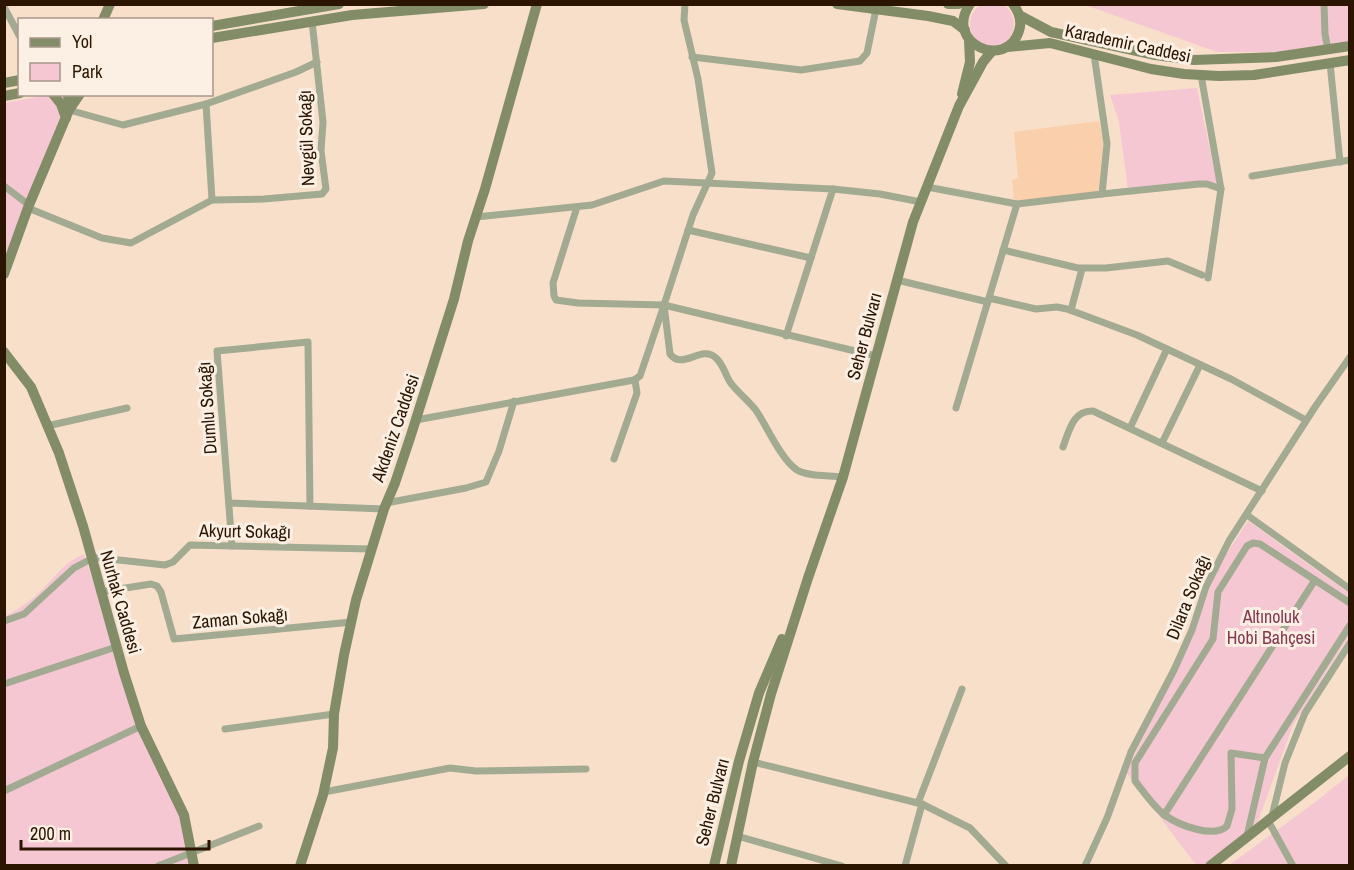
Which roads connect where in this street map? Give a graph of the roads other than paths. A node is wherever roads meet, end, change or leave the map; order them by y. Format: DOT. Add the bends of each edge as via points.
graph roads {
  1 [pos="110,4"];
  2 [pos="339,4"];
  3 [pos="484,4"];
  4 [pos="537,4"];
  5 [pos="685,4"];
  6 [pos="837,4"];
  7 [pos="948,4"];
  8 [pos="959,4"];
  9 [pos="970,4"];
  10 [pos="1324,4"];
  11 [pos="4,7"];
  12 [pos="1015,7"];
  13 [pos="876,9"];
  14 [pos="103,18"];
  15 [pos="312,21"];
  16 [pos="213,26"];
  17 [pos="18,33"];
  18 [pos="967,35"];
  19 [pos="213,38"];
  20 [pos="1007,46"];
  21 [pos="1350,46"];
  22 [pos="1328,50"];
  23 [pos="992,51"];
  24 [pos="1094,54"];
  25 [pos="692,57"];
  26 [pos="1350,60"];
  27 [pos="317,62"];
  28 [pos="1330,63"];
  29 [pos="1201,75"];
  30 [pos="55,96"];
  31 [pos="68,96"];
  32 [pos="79,96"];
  33 [pos="206,104"];
  34 [pos="959,106"];
  35 [pos="68,114"];
  36 [pos="1350,160"];
  37 [pos="1340,162"];
  38 [pos="1252,176"];
  39 [pos="706,183"];
  40 [pos="4,186"];
  41 [pos="927,187"];
  42 [pos="833,189"];
  43 [pos="1221,189"];
  44 [pos="1101,194"];
  45 [pos="212,200"];
  46 [pos="921,202"];
  47 [pos="1017,204"];
  48 [pos="29,206"];
  49 [pos="577,207"];
  50 [pos="476,217"];
  51 [pos="688,230"];
  52 [pos="1003,250"];
  53 [pos="811,258"];
  54 [pos="1082,269"];
  55 [pos="4,274"];
  56 [pos="897,280"];
  57 [pos="988,300"];
  58 [pos="664,305"];
  59 [pos="1071,310"];
  60 [pos="786,336"];
  61 [pos="1167,349"];
  62 [pos="4,352"];
  63 [pos="876,356"];
  64 [pos="1350,357"];
  65 [pos="1200,364"];
  66 [pos="635,380"];
  67 [pos="514,401"];
  68 [pos="127,408"];
  69 [pos="956,408"];
  70 [pos="416,420"];
  71 [pos="1306,420"];
  72 [pos="47,426"];
  73 [pos="1130,428"];
  74 [pos="1162,443"];
  75 [pos="1063,447"];
  76 [pos="614,459"];
  77 [pos="843,477"];
  78 [pos="1262,490"];
  79 [pos="229,503"];
  80 [pos="310,506"];
  81 [pos="385,506"];
  82 [pos="1246,515"];
  83 [pos="232,546"];
  84 [pos="371,549"];
  85 [pos="91,558"];
  86 [pos="808,578"];
  87 [pos="1315,580"];
  88 [pos="1350,589"];
  89 [pos="100,592"];
  90 [pos="1350,603"];
  91 [pos="4,621"];
  92 [pos="352,622"];
  93 [pos="1350,624"];
  94 [pos="1350,643"];
  95 [pos="116,647"];
  96 [pos="4,684"];
  97 [pos="962,689"];
  98 [pos="334,714"];
  99 [pos="141,726"];
  100 [pos="225,729"];
  101 [pos="1350,756"];
  102 [pos="1264,758"];
  103 [pos="753,762"];
  104 [pos="1350,764"];
  105 [pos="586,769"];
  106 [pos="4,791"];
  107 [pos="324,792"];
  108 [pos="920,803"];
  109 [pos="1164,815"];
  110 [pos="1272,821"];
  111 [pos="259,826"];
  112 [pos="737,836"];
  113 [pos="1247,836"];
  114 [pos="192,852"];
  115 [pos="158,866"];
  116 [pos="194,866"];
  117 [pos="300,866"];
  118 [pos="714,866"];
  119 [pos="731,866"];
  120 [pos="842,866"];
  121 [pos="905,866"];
  122 [pos="1006,866"];
  123 [pos="1085,866"];
  124 [pos="1210,866"];
  125 [pos="1220,866"];
  126 [pos="1293,866"];
  1 -- 14 [label="street"];
  2 -- 16 [label="street"];
  3 -- 15 [label="street"];
  4 -- 50 [label="street, Akdeniz Caddesi"];
  5 -- 25 [label="street" via="684,20"];
  6 -- 13 [label="street"];
  7 -- 8 [label="street"];
  9 -- 18 [label="street, Seher Bulvarı" via="965,15"];
  10 -- 22 [label="street"];
  11 -- 17 [label="street"];
  12 -- 20 [label="street" via="1020,25"];
  12 -- 22 [label="street, Karademir Caddesi" via="1051,32 1155,55 1249,60"];
  13 -- 18 [label="street" via="953,21"];
  13 -- 25 [label="street" via="867,54 860,61 801,70"];
  15 -- 19 [label="street"];
  15 -- 27 [label="street, Nevgül Sokağı"];
  18 -- 23 [label="street" via="977,46"];
  18 -- 34 [label="street, Seher Bulvarı" via="969,62"];
  20 -- 23 [label="street, Karademir Caddesi"];
  20 -- 24 [label="street, Karademir Caddesi" via="1050,43"];
  21 -- 22 [label="street, Karademir Caddesi"];
  23 -- 34 [label="street, Seher Bulvarı"];
  24 -- 29 [label="street, Karademir Caddesi" via="1151,69"];
  24 -- 44 [label="street" via="1107,144"];
  25 -- 39 [label="street" via="712,172"];
  26 -- 28 [label="street, Karademir Caddesi"];
  27 -- 33 [label="street"];
  27 -- 45 [label="street, Nevgül Sokağı" via="324,193"];
  28 -- 29 [label="street, Karademir Caddesi" via="1254,75"];
  28 -- 37 [label="street"];
  29 -- 43 [label="street"];
  30 -- 35 [label="street"];
  31 -- 35 [label="street"];
  32 -- 35 [label="street"];
  33 -- 35 [label="street" via="123,125"];
  33 -- 45 [label="street"];
  34 -- 41 [label="street, Seher Bulvarı"];
  35 -- 48 [label="street"];
  36 -- 37 [label="street"];
  37 -- 38 [label="street"];
  39 -- 42 [label="street"];
  39 -- 49 [label="street" via="664,181 592,206"];
  39 -- 51 [label="street"];
  40 -- 48 [label="street, Nevgül Sokağı"];
  41 -- 46 [label="street, Seher Bulvarı"];
  41 -- 47 [label="street"];
  42 -- 46 [label="street"];
  42 -- 53 [label="street"];
  43 -- 44 [label="street" via="1199,184"];
  43 -- 54 [label="street" via="1205,277 1168,261"];
  44 -- 47 [label="street"];
  45 -- 48 [label="street, Nevgül Sokağı" via="131,243 102,238"];
  46 -- 56 [label="street, Seher Bulvarı"];
  47 -- 52 [label="street"];
  48 -- 55 [label="street"];
  49 -- 50 [label="street"];
  49 -- 58 [label="street" via="553,283 556,300"];
  50 -- 70 [label="street, Akdeniz Caddesi"];
  51 -- 53 [label="street"];
  51 -- 58 [label="street"];
  52 -- 54 [label="street"];
  52 -- 57 [label="street"];
  53 -- 60 [label="street"];
  54 -- 59 [label="street"];
  56 -- 57 [label="street"];
  56 -- 63 [label="street, Seher Bulvarı"];
  57 -- 59 [label="street" via="1036,309"];
  57 -- 69 [label="street"];
  58 -- 60 [label="street"];
  58 -- 66 [label="street" via="640,376"];
  58 -- 77 [label="street" via="671,357 682,360 713,355 792,466 804,473"];
  59 -- 61 [label="street"];
  60 -- 63 [label="street"];
  61 -- 65 [label="street"];
  61 -- 73 [label="street"];
  62 -- 72 [label="street, Nurhak Caddesi" via="31,387"];
  63 -- 77 [label="street, Seher Bulvarı"];
  64 -- 71 [label="street, Dilara Sokağı"];
  65 -- 71 [label="street"];
  65 -- 74 [label="street"];
  66 -- 67 [label="street"];
  66 -- 76 [label="street" via="637,393"];
  67 -- 70 [label="street"];
  67 -- 81 [label="street" via="486,482"];
  68 -- 72 [label="street"];
  70 -- 81 [label="street, Akdeniz Caddesi"];
  71 -- 78 [label="street, Dilara Sokağı"];
  72 -- 85 [label="street, Nurhak Caddesi"];
  73 -- 74 [label="street"];
  73 -- 75 [label="street" via="1093,411 1083,412 1072,423"];
  74 -- 78 [label="street"];
  77 -- 86 [label="street, Seher Bulvarı"];
  78 -- 82 [label="street, Dilara Sokağı"];
  79 -- 80 [label="street"];
  79 -- 80 [label="street, Dumlu Sokağı" via="217,351 308,342"];
  79 -- 83 [label="street, Dumlu Sokağı"];
  80 -- 81 [label="street"];
  81 -- 84 [label="street, Akdeniz Caddesi"];
  82 -- 88 [label="street"];
  82 -- 123 [label="street, Dilara Sokağı" via="1206,587 1192,630 1131,752"];
  83 -- 84 [label="street, Akyurt Sokağı"];
  83 -- 85 [label="street, Akyurt Sokağı" via="190,545 165,565"];
  84 -- 92 [label="street, Akdeniz Caddesi"];
  85 -- 89 [label="street, Nurhak Caddesi"];
  85 -- 91 [label="street" via="74,568 24,614"];
  86 -- 103 [label="street, Seher Bulvarı"];
  86 -- 118 [label="street, Seher Bulvarı" via="759,693"];
  87 -- 90 [label="street"];
  87 -- 109 [label="street"];
  87 -- 109 [label="street" via="1256,543 1247,546 1218,592 1213,639 1135,763 1135,781"];
  89 -- 92 [label="street, Zaman Sokağı" via="157,586 174,639"];
  89 -- 95 [label="street, Nurhak Caddesi"];
  92 -- 98 [label="street, Akdeniz Caddesi"];
  93 -- 102 [label="street"];
  94 -- 110 [label="street" via="1305,713 1285,764"];
  95 -- 96 [label="street"];
  95 -- 99 [label="street, Nurhak Caddesi"];
  97 -- 108 [label="street"];
  98 -- 100 [label="street"];
  98 -- 107 [label="street, Akdeniz Caddesi" via="333,748"];
  99 -- 106 [label="street"];
  99 -- 114 [label="street, Nurhak Caddesi" via="184,815"];
  101 -- 110 [label="street"];
  102 -- 109 [label="street" via="1231,753 1232,809 1224,829 1215,832 1188,827"];
  102 -- 113 [label="street"];
  103 -- 108 [label="street"];
  103 -- 112 [label="street, Seher Bulvarı"];
  104 -- 110 [label="street"];
  105 -- 107 [label="street" via="450,768"];
  107 -- 117 [label="street, Akdeniz Caddesi"];
  108 -- 121 [label="street"];
  108 -- 122 [label="street" via="970,828"];
  110 -- 113 [label="street"];
  110 -- 125 [label="street"];
  110 -- 126 [label="street"];
  111 -- 114 [label="street"];
  112 -- 119 [label="street, Seher Bulvarı"];
  112 -- 120 [label="street"];
  113 -- 124 [label="street"];
  114 -- 115 [label="street"];
  114 -- 116 [label="street, Nurhak Caddesi"];
}
